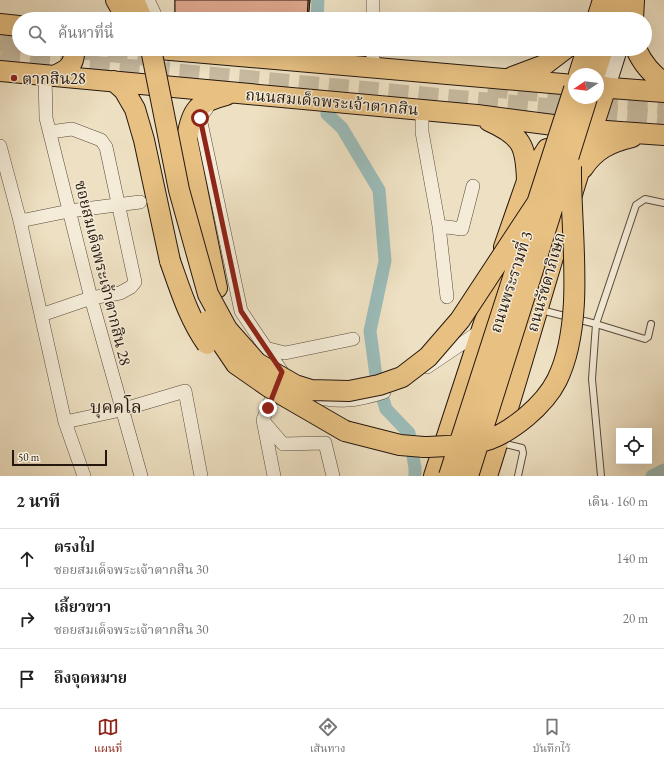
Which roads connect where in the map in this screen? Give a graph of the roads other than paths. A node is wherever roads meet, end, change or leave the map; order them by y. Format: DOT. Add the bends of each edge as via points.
graph roads {
  1 [pos="116,0"];
  2 [pos="134,0"];
  3 [pos="148,0"];
  4 [pos="373,0"];
  5 [pos="595,0"];
  6 [pos="603,0"];
  7 [pos="619,0"];
  8 [pos="634,0"];
  9 [pos="123,12"];
  10 [pos="139,12"];
  11 [pos="154,12"];
  12 [pos="373,12"];
  13 [pos="591,12"];
  14 [pos="599,12"];
  15 [pos="615,12"];
  16 [pos="630,12"];
  17 [pos="633,12"];
  18 [pos="0,24"];
  19 [pos="12,25"];
  20 [pos="73,56"];
  21 [pos="140,56"];
  22 [pos="152,56"];
  23 [pos="304,56"];
  24 [pos="556,56"];
  25 [pos="578,56"];
  26 [pos="584,56"];
  27 [pos="602,56"];
  28 [pos="614,56"];
  29 [pos="639,56"];
  30 [pos="373,59"];
  31 [pos="576,68"];
  32 [pos="580,68"];
  33 [pos="601,68"];
  34 [pos="0,71"];
  35 [pos="604,75"];
  36 [pos="50,76"];
  37 [pos="498,79"];
  38 [pos="114,81"];
  39 [pos="568,83"];
  40 [pos="664,83"];
  41 [pos="604,84"];
  42 [pos="664,92"];
  43 [pos="223,96"];
  44 [pos="568,97"];
  45 [pos="568,102"];
  46 [pos="585,104"];
  47 [pos="596,104"];
  48 [pos="422,110"];
  49 [pos="477,115"];
  50 [pos="555,126"];
  51 [pos="592,130"];
  52 [pos="50,132"];
  53 [pos="657,134"];
  54 [pos="572,144"];
  55 [pos="0,146"];
  56 [pos="547,149"];
  57 [pos="576,178"];
  58 [pos="527,181"];
  59 [pos="473,186"];
  60 [pos="140,202"];
  61 [pos="537,203"];
  62 [pos="664,203"];
  63 [pos="118,204"];
  64 [pos="69,210"];
  65 [pos="20,221"];
  66 [pos="439,226"];
  67 [pos="514,260"];
  68 [pos="548,274"];
  69 [pos="447,297"];
  70 [pos="91,298"];
  71 [pos="538,309"];
  72 [pos="41,315"];
  73 [pos="596,324"];
  74 [pos="651,324"];
  75 [pos="483,327"];
  76 [pos="353,339"];
  77 [pos="265,348"];
  78 [pos="282,372"];
  79 [pos="333,392"];
  80 [pos="303,394"];
  81 [pos="272,396"];
  82 [pos="121,410"];
  83 [pos="263,420"];
  84 [pos="65,422"];
  85 [pos="345,431"];
  86 [pos="498,442"];
  87 [pos="84,476"];
  88 [pos="141,476"];
  89 [pos="201,476"];
  90 [pos="274,476"];
  91 [pos="332,476"];
  92 [pos="434,476"];
  93 [pos="449,476"];
  94 [pos="468,476"];
  95 [pos="487,476"];
  96 [pos="518,476"];
  97 [pos="601,476"];
  1 -- 9 [label="main road"];
  2 -- 10 [label="main road"];
  3 -- 11 [label="street"];
  4 -- 12 [label="street"];
  5 -- 13 [label="main road"];
  6 -- 14 [label="main road"];
  7 -- 15 [label="main road"];
  8 -- 16 [label="main road"];
  8 -- 17 [label="main road"];
  18 -- 19 [label="main road"];
  20 -- 36 [label="main road" via="68,70"];
  21 -- 85 [label="main road, bridge" via="195,300 236,364 269,387"];
  22 -- 79 [label="main road, bridge" via="179,190 208,294 227,329 257,363 296,385 311,390"];
  23 -- 30 [label="main road"];
  24 -- 37 [label="main road" via="544,65 516,76"];
  25 -- 31 [label="main road"];
  26 -- 32 [label="main road, ถนนพระรามที่ 3"];
  27 -- 33 [label="main road"];
  28 -- 35 [label="main road"];
  29 -- 40 [label="main road" via="652,74"];
  30 -- 37 [label="main road"];
  34 -- 36 [label="main road, ถนนสมเด็จพระเจ้าตากสิน"];
  36 -- 38 [label="main road, ถนนสมเด็จพระเจ้าตากสิน"];
  36 -- 52 [label="street, ซอยสมเด็จพระเจ้าตากสิน 28" via="46,118"];
  37 -- 39 [label="main road"];
  38 -- 43 [label="main road, ถนนสมเด็จพระเจ้าตากสิน"];
  38 -- 85 [label="main road, bridge" via="124,90 135,109 170,261 183,300 199,334 223,366 256,392 302,418"];
  41 -- 42 [label="main road"];
  43 -- 48 [label="main road, ถนนสมเด็จพระเจ้าตากสิน"];
  43 -- 77 [label="street" via="200,118 241,311"];
  43 -- 79 [label="main road, bridge" via="204,102 194,112 187,139 217,288 237,323 263,354"];
  44 -- 50 [label="main road"];
  45 -- 61 [label="main road, ถนนพระรามที่ 3, bridge"];
  46 -- 54 [label="main road, ถนนพระรามที่ 3, bridge"];
  47 -- 51 [label="main road, ถนนรัชดาภิเษก"];
  48 -- 49 [label="main road, ถนนสมเด็จพระเจ้าตากสิน"];
  48 -- 66 [label="street" via="426,163"];
  49 -- 50 [label="main road, ถนนสมเด็จพระเจ้าตากสิน"];
  49 -- 58 [label="main road" via="508,129 521,142 526,160"];
  50 -- 51 [label="main road, ถนนสมเด็จพระเจ้าตากสิน"];
  50 -- 56 [label="main road"];
  51 -- 53 [label="main road, ถนนสมเด็จพระเจ้าตากสิน"];
  51 -- 57 [label="main road, ถนนรัชดาภิเษก"];
  52 -- 63 [label="street" via="72,129 101,140 106,147"];
  52 -- 64 [label="street, ซอยสมเด็จพระเจ้าตากสิน 28"];
  53 -- 57 [label="main road" via="616,140 600,148"];
  54 -- 85 [label="main road, bridge" via="572,328 557,379 546,397 512,429 490,439 468,444 424,447 400,445"];
  54 -- 94 [label="main road, ถนนพระรามที่ 3, bridge"];
  55 -- 65 [label="street"];
  56 -- 58 [label="main road"];
  56 -- 67 [label="main road"];
  57 -- 68 [label="main road, ถนนรัชดาภิเษก"];
  58 -- 75 [label="main road" via="495,273"];
  59 -- 66 [label="street" via="462,229"];
  60 -- 63 [label="street"];
  61 -- 67 [label="main road, ถนนพระรามที่ 3, bridge"];
  61 -- 79 [label="main road, bridge" via="460,320 428,357 402,377 379,385"];
  62 -- 73 [label="lane" via="645,199 636,205"];
  63 -- 64 [label="street"];
  63 -- 70 [label="street" via="135,282 120,293"];
  64 -- 65 [label="street"];
  64 -- 70 [label="street, ซอยสมเด็จพระเจ้าตากสิน 28"];
  65 -- 72 [label="street"];
  66 -- 69 [label="street"];
  67 -- 68 [label="main road" via="534,258 542,263"];
  67 -- 75 [label="main road"];
  67 -- 93 [label="main road, ถนนพระรามที่ 3, bridge"];
  68 -- 71 [label="main road, ถนนรัชดาภิเษก"];
  70 -- 72 [label="street"];
  70 -- 82 [label="street, ซอยสมเด็จพระเจ้าตากสิน 28"];
  71 -- 73 [label="lane"];
  71 -- 86 [label="main road, ถนนรัชดาภิเษก"];
  72 -- 84 [label="street"];
  73 -- 74 [label="lane" via="645,339 648,337"];
  73 -- 97 [label="lane" via="592,379"];
  75 -- 80 [label="street" via="396,388 363,399 328,401"];
  75 -- 92 [label="main road"];
  76 -- 77 [label="street" via="285,353"];
  77 -- 78 [label="street"];
  78 -- 80 [label="street"];
  78 -- 81 [label="street"];
  80 -- 81 [label="street"];
  81 -- 83 [label="street"];
  82 -- 84 [label="street"];
  82 -- 88 [label="street, ซอยสมเด็จพระเจ้าตากสิน 28"];
  82 -- 89 [label="street" via="185,391"];
  83 -- 90 [label="street"];
  83 -- 91 [label="street" via="283,444 324,443"];
  84 -- 87 [label="street"];
  86 -- 95 [label="main road, ถนนรัชดาภิเษก"];
  86 -- 96 [label="lane" via="522,448"];
}
